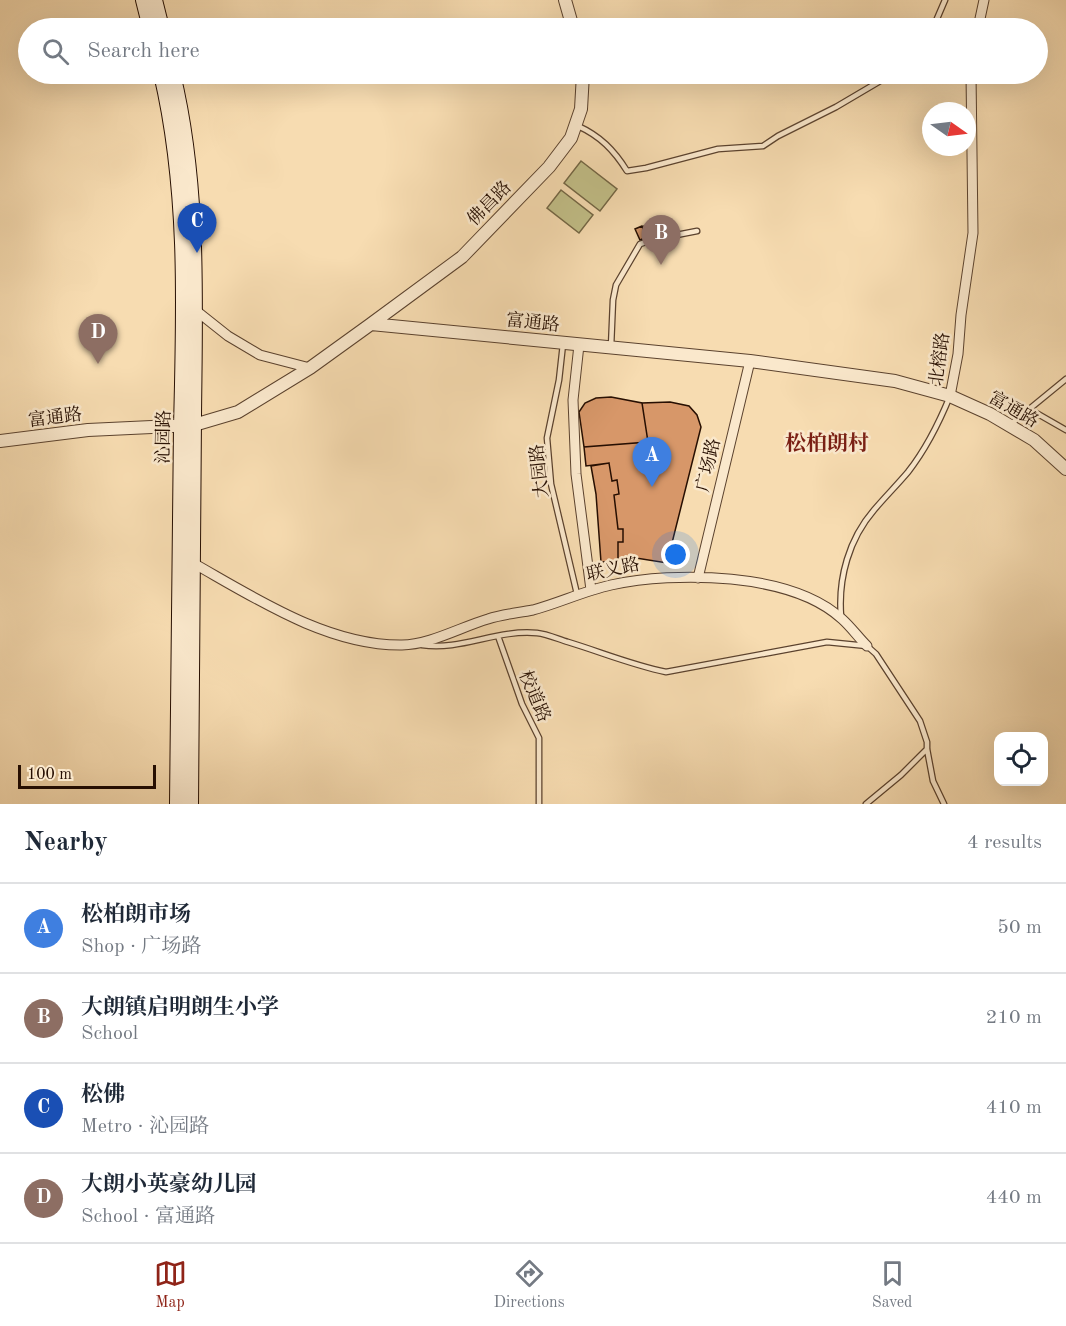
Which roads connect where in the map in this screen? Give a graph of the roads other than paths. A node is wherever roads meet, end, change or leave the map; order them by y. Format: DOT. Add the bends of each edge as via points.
graph roads {
  1 [pos="143,0"];
  2 [pos="155,0"];
  3 [pos="565,0"];
  4 [pos="945,0"];
  5 [pos="984,0"];
  6 [pos="148,18"];
  7 [pos="160,18"];
  8 [pos="570,18"];
  9 [pos="937,18"];
  10 [pos="980,18"];
  11 [pos="163,84"];
  12 [pos="175,84"];
  13 [pos="582,84"];
  14 [pos="875,84"];
  15 [pos="971,84"];
  16 [pos="575,124"];
  17 [pos="697,231"];
  18 [pos="194,309"];
  19 [pos="371,324"];
  20 [pos="563,343"];
  21 [pos="579,345"];
  22 [pos="611,348"];
  23 [pos="750,361"];
  24 [pos="310,368"];
  25 [pos="1066,379"];
  26 [pos="950,396"];
  27 [pos="1030,410"];
  28 [pos="1009,425"];
  29 [pos="188,426"];
  30 [pos="1066,430"];
  31 [pos="0,441"];
  32 [pos="1066,469"];
  33 [pos="193,563"];
  34 [pos="698,578"];
  35 [pos="591,590"];
  36 [pos="577,594"];
  37 [pos="841,618"];
  38 [pos="498,636"];
  39 [pos="416,644"];
  40 [pos="867,646"];
  41 [pos="927,749"];
  42 [pos="177,804"];
  43 [pos="191,804"];
  44 [pos="539,804"];
  45 [pos="866,804"];
  46 [pos="944,804"];
  1 -- 6 [label="main road"];
  2 -- 7 [label="main road"];
  3 -- 8 [label="street"];
  4 -- 9 [label="lane"];
  5 -- 10 [label="street"];
  11 -- 29 [label="main road, 沁园路" via="178,170"];
  12 -- 18 [label="main road, 沁园路" via="189,164"];
  13 -- 16 [label="street, 佛昌路"];
  14 -- 16 [label="lane" via="763,146 718,149 627,171 615,151"];
  15 -- 26 [label="street, 北榕路" via="973,233"];
  16 -- 19 [label="street, 佛昌路" via="571,138 549,167 462,257"];
  17 -- 22 [label="lane" via="640,244 616,285"];
  18 -- 24 [label="street" via="260,355"];
  18 -- 29 [label="main road, 沁园路"];
  19 -- 20 [label="street, 富通路"];
  19 -- 24 [label="street, 富通路"];
  20 -- 21 [label="street, 富通路"];
  20 -- 36 [label="lane, 大园路" via="547,438 551,484"];
  21 -- 22 [label="street, 富通路"];
  21 -- 35 [label="street" via="573,400 576,474"];
  22 -- 23 [label="street, 富通路"];
  23 -- 26 [label="street, 富通路" via="895,381"];
  23 -- 34 [label="street, 广场路"];
  24 -- 29 [label="street, 富通路" via="238,412"];
  25 -- 27 [label="lane"];
  26 -- 28 [label="street, 富通路"];
  26 -- 37 [label="lane, 北榕路" via="938,427 859,533 848,556 839,594"];
  27 -- 28 [label="lane"];
  27 -- 30 [label="lane"];
  28 -- 32 [label="street, 富通路" via="1034,440"];
  29 -- 31 [label="street, 富通路" via="88,430"];
  29 -- 33 [label="main road, 沁园路"];
  29 -- 42 [label="main road, 沁园路"];
  33 -- 39 [label="street, 联义路" via="269,605 351,639"];
  33 -- 43 [label="main road, 沁园路"];
  34 -- 35 [label="street, 联义路" via="661,577"];
  34 -- 37 [label="street, 联义路" via="767,584 801,595"];
  35 -- 36 [label="street, 联义路"];
  36 -- 39 [label="street, 联义路"];
  37 -- 40 [label="street, 联义路"];
  38 -- 39 [label="lane" via="458,645"];
  38 -- 40 [label="lane" via="538,633 666,672 827,642"];
  38 -- 44 [label="lane, 校道路" via="522,704 539,738"];
  40 -- 41 [label="lane, 联义路" via="920,721"];
  41 -- 45 [label="lane"];
  41 -- 46 [label="lane, 联义路" via="933,781"];
}
